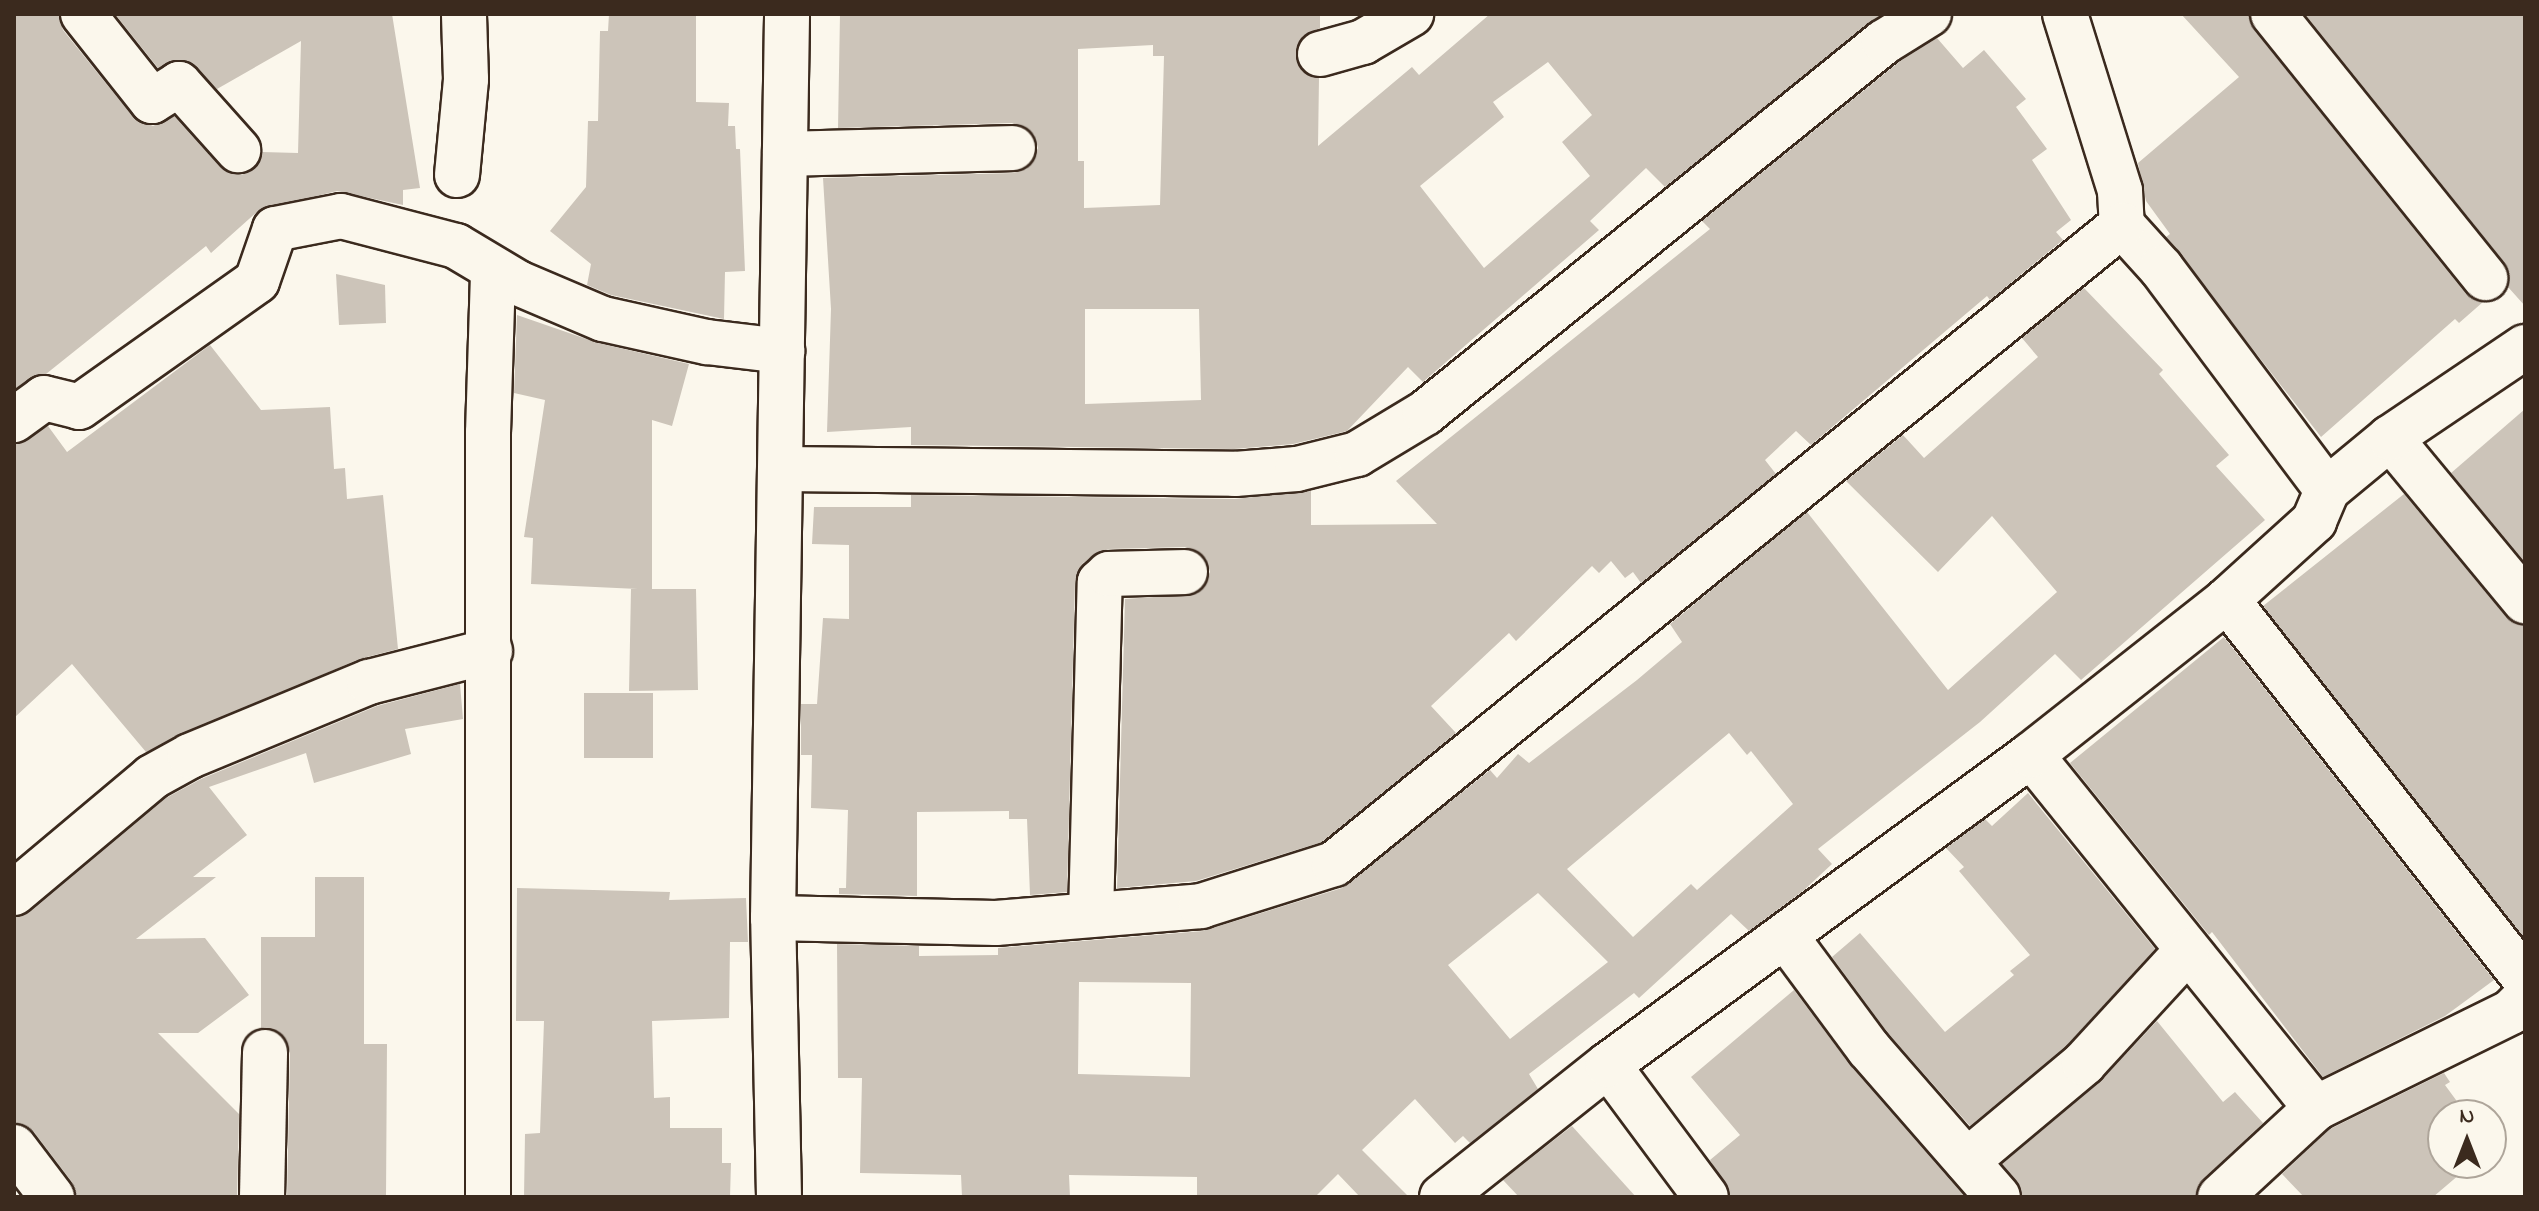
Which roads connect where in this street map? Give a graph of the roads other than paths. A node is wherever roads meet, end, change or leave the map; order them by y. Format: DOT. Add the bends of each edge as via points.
graph roads {
  1 [pos="83,14"];
  2 [pos="464,14"];
  3 [pos="787,14"];
  4 [pos="1411,14"];
  5 [pos="1929,14"];
  6 [pos="2065,14"];
  7 [pos="2273,14"];
  8 [pos="1320,54"];
  9 [pos="1013,148"];
  10 [pos="238,150"];
  11 [pos="785,154"];
  12 [pos="457,175"];
  13 [pos="2122,225"];
  14 [pos="493,270"];
  15 [pos="2485,278"];
  16 [pos="2525,347"];
  17 [pos="782,351"];
  18 [pos="14,420"];
  19 [pos="2390,438"];
  20 [pos="782,469"];
  21 [pos="2327,490"];
  22 [pos="1185,572"];
  23 [pos="2227,600"];
  24 [pos="2525,601"];
  25 [pos="490,651"];
  26 [pos="2031,755"];
  27 [pos="14,893"];
  28 [pos="1091,915"];
  29 [pos="773,918"];
  30 [pos="1786,937"];
  31 [pos="2187,951"];
  32 [pos="2525,979"];
  33 [pos="2525,998"];
  34 [pos="265,1052"];
  35 [pos="1608,1065"];
  36 [pos="2316,1108"];
  37 [pos="14,1147"];
  38 [pos="1967,1161"];
  39 [pos="52,1197"];
  40 [pos="262,1197"];
  41 [pos="488,1197"];
  42 [pos="779,1197"];
  43 [pos="1442,1197"];
  44 [pos="1706,1197"];
  45 [pos="1998,1197"];
  46 [pos="2220,1197"];
  1 -- 10 [label="street" via="152,101 179,84"];
  2 -- 12 [label="street" via="466,79"];
  3 -- 11 [label="street"];
  4 -- 8 [label="street" via="1363,42"];
  5 -- 20 [label="street" via="1872,51 1425,413 1357,454 1297,469 1235,474"];
  6 -- 13 [label="street" via="2120,191"];
  7 -- 15 [label="street"];
  9 -- 11 [label="street"];
  11 -- 17 [label="street"];
  13 -- 21 [label="street" via="2161,268"];
  13 -- 28 [label="street" via="1334,864 1201,906"];
  14 -- 17 [label="street" via="603,319 707,342"];
  14 -- 18 [label="street" via="456,246 341,216 275,229 257,281 79,407 44,398"];
  14 -- 25 [label="street"];
  16 -- 19 [label="street"];
  17 -- 20 [label="street"];
  19 -- 21 [label="street"];
  19 -- 24 [label="street"];
  20 -- 29 [label="street"];
  21 -- 23 [label="street" via="2314,521"];
  22 -- 28 [label="street" via="1109,574 1100,582"];
  23 -- 26 [label="street"];
  23 -- 32 [label="street"];
  25 -- 27 [label="street" via="369,682 190,756 152,777"];
  25 -- 41 [label="street"];
  26 -- 30 [label="street"];
  26 -- 31 [label="street"];
  28 -- 29 [label="street" via="996,923"];
  29 -- 42 [label="street"];
  30 -- 35 [label="street"];
  30 -- 38 [label="street" via="1869,1049"];
  31 -- 36 [label="street"];
  31 -- 38 [label="street" via="2084,1063"];
  33 -- 36 [label="street" via="2511,1012"];
  34 -- 40 [label="street"];
  35 -- 43 [label="street"];
  35 -- 44 [label="street"];
  36 -- 46 [label="street"];
  37 -- 39 [label="street"];
  38 -- 45 [label="street"];
}
